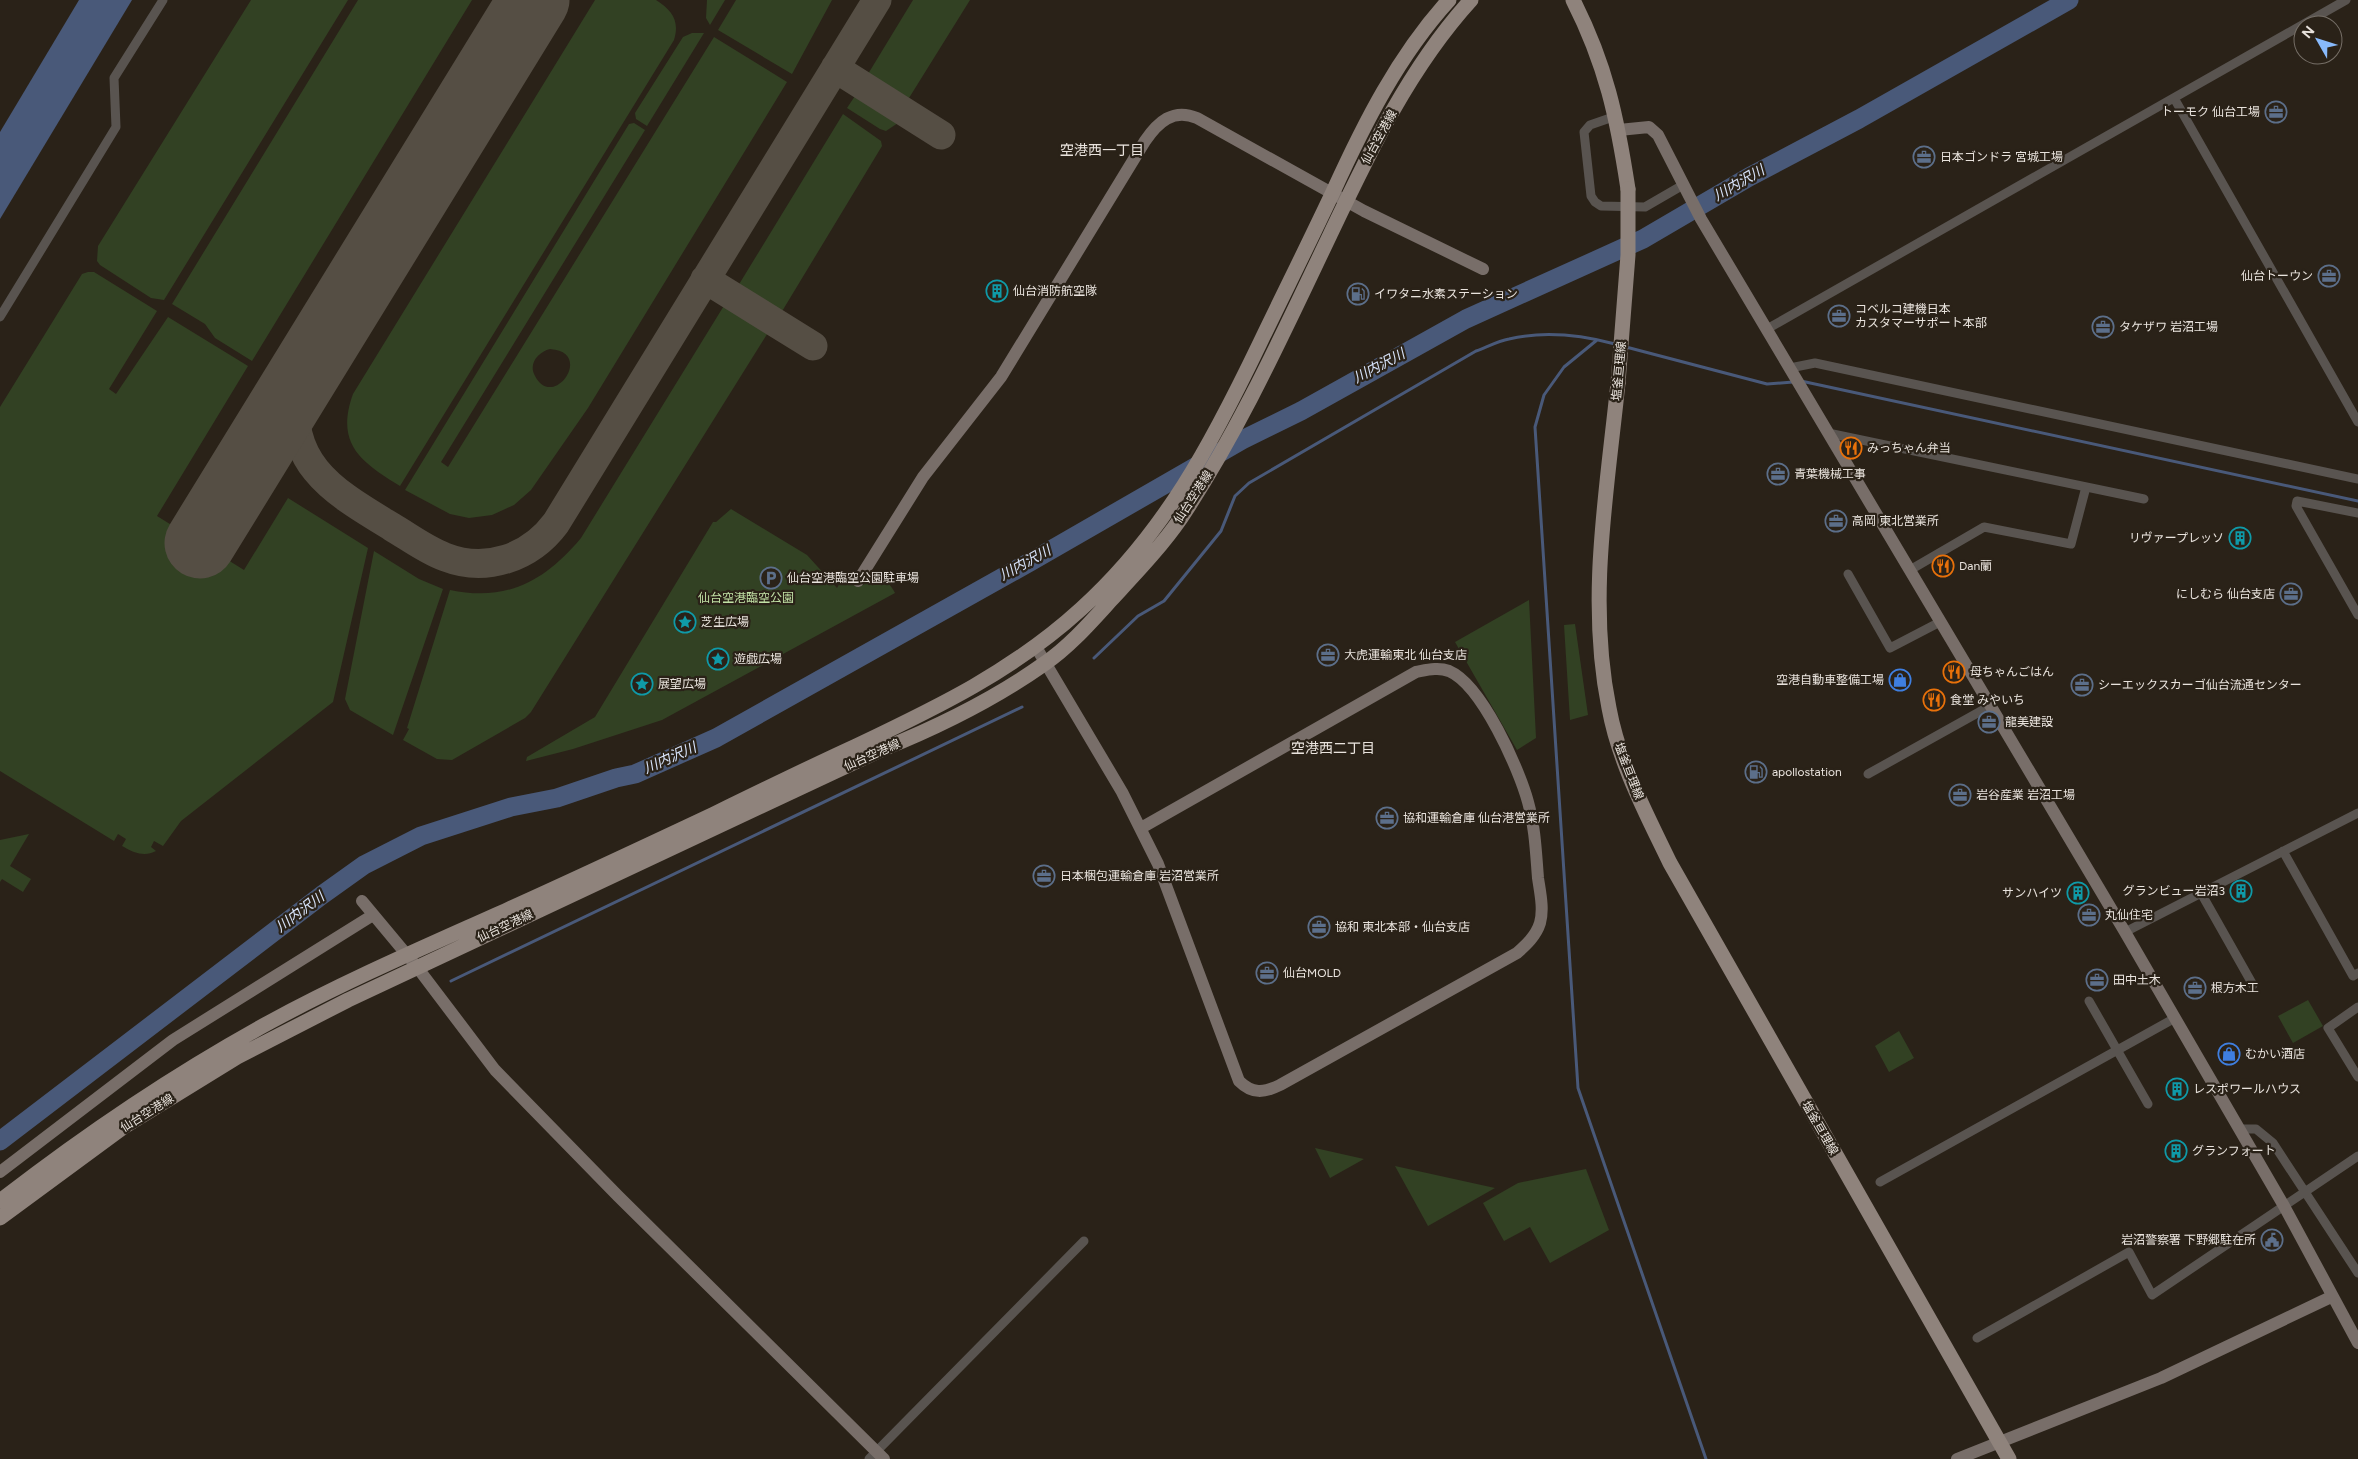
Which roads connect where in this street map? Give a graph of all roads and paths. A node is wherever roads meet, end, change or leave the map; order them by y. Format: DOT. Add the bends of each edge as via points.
graph roads {
  1 [pos="163,0"];
  2 [pos="1449,0"];
  3 [pos="1471,0"];
  4 [pos="1573,0"];
  5 [pos="2346,0"];
  6 [pos="2174,98"];
  7 [pos="1618,123"];
  8 [pos="1683,185"];
  9 [pos="1332,194"];
  10 [pos="1346,202"];
  11 [pos="1483,269"];
  12 [pos="0,317"];
  13 [pos="1767,329"];
  14 [pos="1791,369"];
  15 [pos="2358,422"];
  16 [pos="1828,433"];
  17 [pos="2358,478"];
  18 [pos="2086,487"];
  19 [pos="2144,499"];
  20 [pos="2358,513"];
  21 [pos="1910,570"];
  22 [pos="1848,574"];
  23 [pos="858,581"];
  24 [pos="2358,615"];
  25 [pos="1940,622"];
  26 [pos="1036,647"];
  27 [pos="1045,663"];
  28 [pos="1990,706"];
  29 [pos="1868,774"];
  30 [pos="2358,813"];
  31 [pos="1141,828"];
  32 [pos="2283,851"];
  33 [pos="2201,893"];
  34 [pos="362,901"];
  35 [pos="373,915"];
  36 [pos="2125,932"];
  37 [pos="407,955"];
  38 [pos="417,968"];
  39 [pos="2358,973"];
  40 [pos="2252,985"];
  41 [pos="2089,1001"];
  42 [pos="2358,1007"];
  43 [pos="2176,1018"];
  44 [pos="2117,1051"];
  45 [pos="2358,1077"];
  46 [pos="2148,1104"];
  47 [pos="2239,1129"];
  48 [pos="2358,1156"];
  49 [pos="0,1172"];
  50 [pos="1880,1182"];
  51 [pos="2306,1192"];
  52 [pos="0,1201"];
  53 [pos="2284,1206"];
  54 [pos="0,1218"];
  55 [pos="1084,1241"];
  56 [pos="2358,1273"];
  57 [pos="2331,1297"];
  58 [pos="1977,1338"];
  59 [pos="2358,1343"];
  60 [pos="1999,1443"];
  61 [pos="877,1457"];
  62 [pos="1957,1459"];
  63 [pos="2008,1459"];
  1 -- 12 [label="street" via="114,78 116,127"];
  2 -- 9 [label="main road, 仙台空港線" via="1404,57"];
  3 -- 10 [label="main road, 仙台空港線" via="1422,62"];
  4 -- 7 [label="main road, 塩釜亘理線" via="1589,31"];
  5 -- 6 [label="street"];
  6 -- 13 [label="street"];
  6 -- 15 [label="street"];
  7 -- 8 [label="street" via="1654,130"];
  7 -- 8 [label="street" via="1590,126 1584,132 1591,196 1595,202 1601,206 1645,207"];
  7 -- 60 [label="main road, 塩釜亘理線, bridge" via="1628,189 1628,255 1598,610 1600,651 1609,708 1627,770 1670,863"];
  8 -- 13 [label="street"];
  9 -- 10 [label="street"];
  9 -- 23 [label="street" via="1197,118 1179,114 1162,121 1145,141 1001,377 923,476"];
  9 -- 26 [label="main road, 仙台空港線" via="1191,477 1124,566 1084,607"];
  10 -- 11 [label="street"];
  10 -- 27 [label="main road, 仙台空港線" via="1253,392 1180,520 1083,630"];
  13 -- 14 [label="street"];
  14 -- 16 [label="street"];
  14 -- 17 [label="street" via="1815,363"];
  16 -- 18 [label="street"];
  16 -- 21 [label="street"];
  18 -- 19 [label="street"];
  18 -- 21 [label="street" via="2071,544 1984,527"];
  20 -- 24 [label="street" via="2297,501 2296,506"];
  21 -- 25 [label="street"];
  22 -- 25 [label="street" via="1890,648"];
  25 -- 28 [label="street"];
  26 -- 27 [label="street"];
  26 -- 37 [label="main road, 仙台空港線" via="996,674 928,712"];
  27 -- 31 [label="street"];
  27 -- 38 [label="main road, 仙台空港線" via="983,703 930,730"];
  28 -- 29 [label="street"];
  28 -- 36 [label="street"];
  30 -- 32 [label="street"];
  31 -- 31 [label="street" via="1158,864 1239,1081 1252,1090 1264,1092 1280,1085 1516,953 1534,936 1540,924 1534,832 1522,780 1470,686 1458,676 1440,669 1416,672"];
  32 -- 33 [label="street"];
  32 -- 39 [label="street" via="2353,976"];
  33 -- 36 [label="street"];
  33 -- 40 [label="street"];
  34 -- 35 [label="street"];
  35 -- 37 [label="street"];
  35 -- 49 [label="street" via="173,1040"];
  36 -- 43 [label="street"];
  37 -- 38 [label="street"];
  37 -- 52 [label="main road, 仙台空港線" via="270,1022 133,1104"];
  38 -- 54 [label="main road, 仙台空港線" via="237,1057 125,1126"];
  38 -- 61 [label="street" via="495,1070"];
  41 -- 44 [label="street"];
  42 -- 45 [label="street" via="2328,1028"];
  43 -- 44 [label="street"];
  43 -- 47 [label="street"];
  44 -- 46 [label="street"];
  44 -- 50 [label="street"];
  47 -- 51 [label="street" via="2256,1129 2272,1143"];
  47 -- 53 [label="street"];
  48 -- 51 [label="street"];
  51 -- 53 [label="street"];
  51 -- 56 [label="street"];
  53 -- 57 [label="street"];
  53 -- 58 [label="street" via="2152,1295 2129,1252"];
  55 -- 61 [label="street"];
  57 -- 59 [label="street"];
  57 -- 60 [label="street" via="2161,1378"];
  60 -- 62 [label="street"];
  60 -- 63 [label="main road, 塩釜亘理線"];
}
